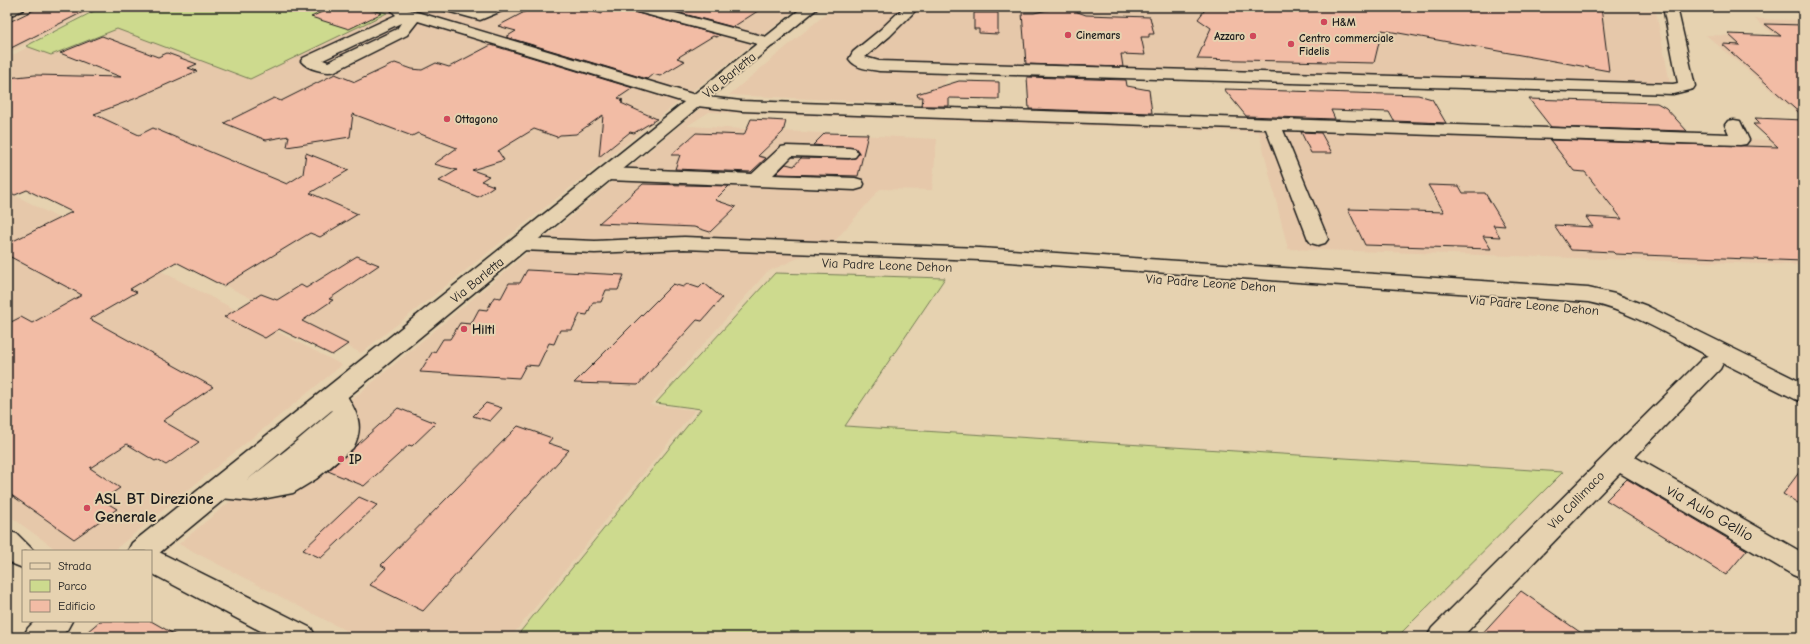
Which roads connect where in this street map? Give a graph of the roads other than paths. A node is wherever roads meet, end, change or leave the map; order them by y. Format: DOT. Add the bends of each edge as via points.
graph roads {
  1 [pos="18,7"];
  2 [pos="448,7"];
  3 [pos="498,7"];
  4 [pos="635,7"];
  5 [pos="812,7"];
  6 [pos="912,7"];
  7 [pos="1670,7"];
  8 [pos="7,13"];
  9 [pos="408,14"];
  10 [pos="769,42"];
  11 [pos="697,101"];
  12 [pos="1273,125"];
  13 [pos="1734,125"];
  14 [pos="849,153"];
  15 [pos="608,174"];
  16 [pos="757,180"];
  17 [pos="854,184"];
  18 [pos="1318,239"];
  19 [pos="521,244"];
  20 [pos="595,247"];
  21 [pos="1712,363"];
  22 [pos="1803,393"];
  23 [pos="340,404"];
  24 [pos="1803,409"];
  25 [pos="1617,459"];
  26 [pos="220,488"];
  27 [pos="7,542"];
  28 [pos="143,550"];
  29 [pos="22,555"];
  30 [pos="152,561"];
  31 [pos="1803,567"];
  32 [pos="56,622"];
  33 [pos="38,637"];
  34 [pos="301,637"];
  35 [pos="1442,637"];
  1 -- 8 [label="street"];
  2 -- 3 [label="street" via="480,16"];
  4 -- 10 [label="street"];
  5 -- 10 [label="street, Via Barletta"];
  6 -- 7 [label="street" via="858,55 857,60 887,66 1673,89 1687,86"];
  9 -- 9 [label="street" via="309,61 329,68 402,32"];
  9 -- 11 [label="street"];
  10 -- 11 [label="street, Via Barletta"];
  11 -- 12 [label="street" via="741,106"];
  11 -- 15 [label="street, Via Barletta"];
  12 -- 13 [label="street" via="1740,140"];
  12 -- 18 [label="street"];
  14 -- 16 [label="street" via="788,151"];
  15 -- 16 [label="street"];
  15 -- 19 [label="street, Via Barletta"];
  16 -- 17 [label="street"];
  19 -- 20 [label="street, Via Padre Leone Dehon"];
  19 -- 23 [label="street, Via Barletta"];
  20 -- 21 [label="street, Via Padre Leone Dehon" via="678,258 971,268 1583,306 1600,309 1629,320"];
  20 -- 22 [label="street, Via Padre Leone Dehon" via="684,244 980,254 1580,294 1607,299 1639,311"];
  21 -- 24 [label="street, Via Padre Leone Dehon"];
  21 -- 25 [label="street, Via Callimaco"];
  23 -- 26 [label="street, Via Barletta"];
  23 -- 26 [label="street" via="347,427 344,441 307,472 284,486 252,491"];
  25 -- 31 [label="street, via Aulo Gellio"];
  25 -- 35 [label="street, Via Callimaco"];
  26 -- 28 [label="street, Via Barletta"];
  27 -- 29 [label="street"];
  30 -- 34 [label="street"];
  32 -- 33 [label="street"];
}
